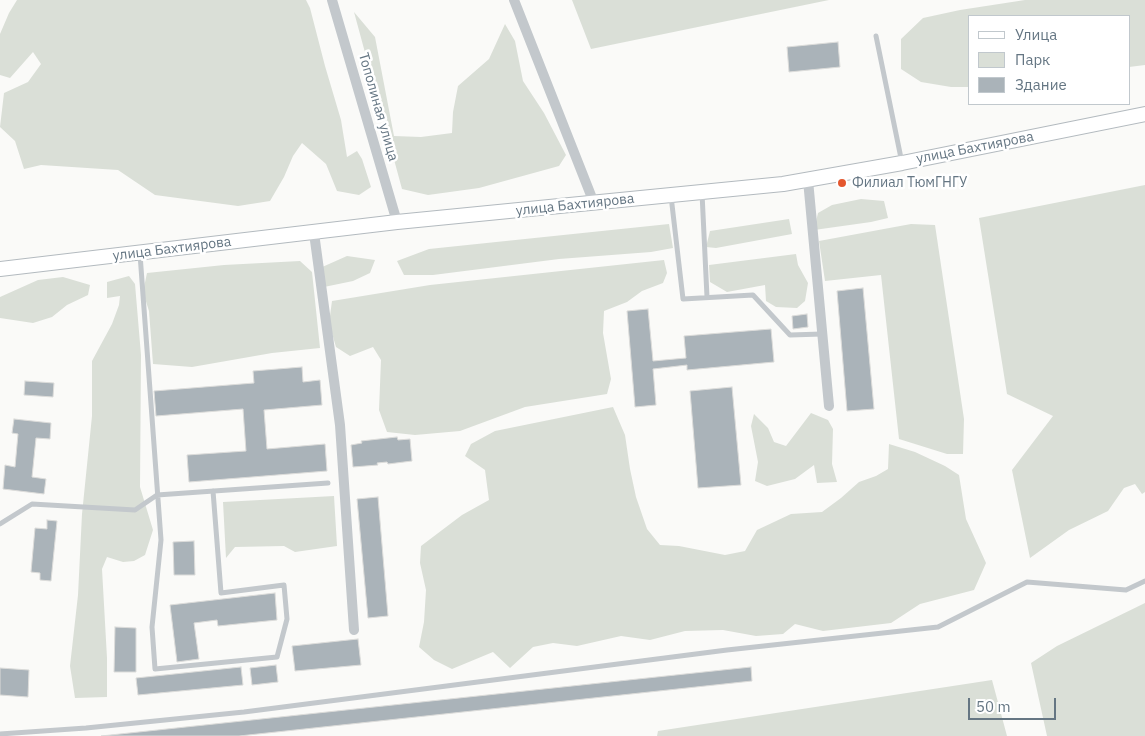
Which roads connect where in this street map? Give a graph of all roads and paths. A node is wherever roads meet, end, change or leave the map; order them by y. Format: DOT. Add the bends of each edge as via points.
graph roads {
  1 [pos="332,0"];
  2 [pos="514,0"];
  3 [pos="876,36"];
  4 [pos="1145,114"];
  5 [pos="902,163"];
  6 [pos="808,180"];
  7 [pos="702,193"];
  8 [pos="671,196"];
  9 [pos="594,203"];
  10 [pos="397,222"];
  11 [pos="314,233"];
  12 [pos="140,253"];
  13 [pos="0,269"];
  14 [pos="707,297"];
  15 [pos="822,334"];
  16 [pos="829,406"];
  17 [pos="328,483"];
  18 [pos="213,491"];
  19 [pos="158,495"];
  20 [pos="0,524"];
  21 [pos="1145,581"];
  22 [pos="354,630"];
  23 [pos="58,733"];
  24 [pos="0,734"];
  1 -- 10 [label="street, Тополиная улица"];
  2 -- 9 [label="street"];
  3 -- 5 [label="lane"];
  4 -- 5 [label="main road, улица Бахтиярова"];
  5 -- 6 [label="main road, улица Бахтиярова"];
  6 -- 7 [label="main road, улица Бахтиярова"];
  6 -- 15 [label="street"];
  7 -- 8 [label="main road, улица Бахтиярова"];
  7 -- 14 [label="lane"];
  8 -- 9 [label="main road, улица Бахтиярова"];
  8 -- 14 [label="lane" via="683,299"];
  9 -- 10 [label="main road, улица Бахтиярова"];
  10 -- 11 [label="main road, улица Бахтиярова"];
  11 -- 12 [label="main road, улица Бахтиярова"];
  11 -- 22 [label="street" via="340,425"];
  12 -- 13 [label="main road, улица Бахтиярова"];
  12 -- 19 [label="lane"];
  14 -- 15 [label="lane" via="753,295 790,335"];
  15 -- 16 [label="street"];
  17 -- 18 [label="lane"];
  18 -- 19 [label="lane"];
  18 -- 19 [label="lane" via="221,593 284,586 287,619 277,657 155,669 152,627 161,540"];
  19 -- 20 [label="lane" via="135,510 32,504"];
  21 -- 23 [label="lane" via="1126,590 1027,582 938,627"];
  23 -- 24 [label="lane"];
}
